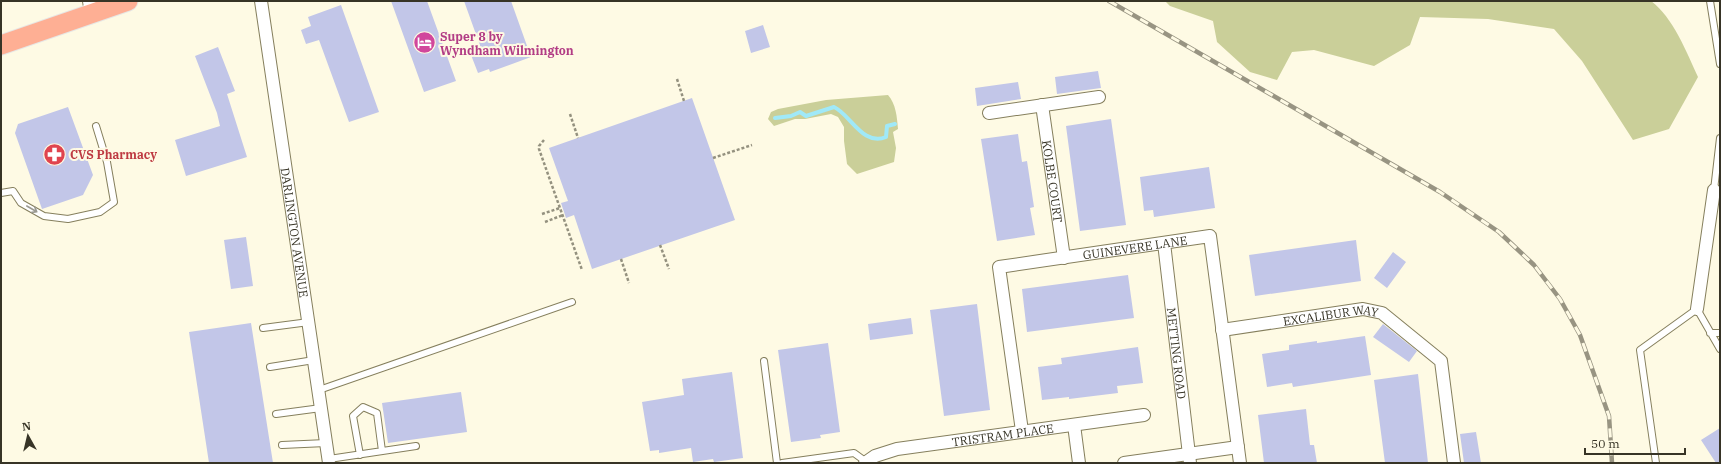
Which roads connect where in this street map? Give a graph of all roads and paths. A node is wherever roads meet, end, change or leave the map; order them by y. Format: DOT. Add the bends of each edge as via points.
graph roads {
  1 [pos="128,1"];
  2 [pos="261,1"];
  3 [pos="1710,1"];
  4 [pos="90,8"];
  5 [pos="1,45"];
  6 [pos="1720,64"];
  7 [pos="677,79"];
  8 [pos="1099,97"];
  9 [pos="684,101"];
  10 [pos="1042,105"];
  11 [pos="989,113"];
  12 [pos="570,114"];
  13 [pos="96,126"];
  14 [pos="578,138"];
  15 [pos="1720,138"];
  16 [pos="544,140"];
  17 [pos="752,145"];
  18 [pos="713,158"];
  19 [pos="1714,190"];
  20 [pos="1,193"];
  21 [pos="560,208"];
  22 [pos="542,214"];
  23 [pos="563,216"];
  24 [pos="545,222"];
  25 [pos="1164,243"];
  26 [pos="660,245"];
  27 [pos="1064,258"];
  28 [pos="621,259"];
  29 [pos="669,269"];
  30 [pos="582,270"];
  31 [pos="629,283"];
  32 [pos="572,302"];
  33 [pos="1697,309"];
  34 [pos="309,322"];
  35 [pos="263,328"];
  36 [pos="1222,330"];
  37 [pos="1720,333"];
  38 [pos="1710,334"];
  39 [pos="1720,349"];
  40 [pos="314,360"];
  41 [pos="764,361"];
  42 [pos="270,367"];
  43 [pos="319,390"];
  44 [pos="321,408"];
  45 [pos="276,414"];
  46 [pos="1144,415"];
  47 [pos="1074,425"];
  48 [pos="1022,431"];
  49 [pos="326,443"];
  50 [pos="282,445"];
  51 [pos="416,446"];
  52 [pos="1238,447"];
  53 [pos="382,451"];
  54 [pos="360,455"];
  55 [pos="1189,458"];
  56 [pos="329,461"];
  57 [pos="865,462"];
  58 [pos="777,463"];
  59 [pos="782,463"];
  60 [pos="1079,463"];
  61 [pos="1124,463"];
  62 [pos="1240,463"];
  63 [pos="1454,463"];
  64 [pos="1656,463"];
  1 -- 4 [label="main road"];
  2 -- 34 [label="street, DARLINGTON AVENUE"];
  3 -- 6 [label="lane"];
  4 -- 5 [label="main road"];
  7 -- 9 [label="path"];
  8 -- 10 [label="street"];
  10 -- 11 [label="street"];
  10 -- 27 [label="street, KOLBE COURT"];
  12 -- 14 [label="path"];
  20 -- 13 [label="lane, one-way" via="13,192 21,203 44,216 68,218 100,212 114,202 107,162"];
  15 -- 19 [label="lane"];
  16 -- 21 [label="path" via="539,149"];
  17 -- 18 [label="path"];
  19 -- 33 [label="street"];
  21 -- 22 [label="path"];
  21 -- 23 [label="path"];
  23 -- 24 [label="path"];
  23 -- 30 [label="path"];
  25 -- 27 [label="street, GUINEVERE LANE"];
  25 -- 36 [label="street, GUINEVERE LANE" via="1210,236"];
  25 -- 55 [label="street, METTING ROAD"];
  26 -- 29 [label="path"];
  27 -- 48 [label="street, GUINEVERE LANE" via="999,267"];
  28 -- 31 [label="path"];
  32 -- 43 [label="lane"];
  33 -- 38 [label="lane"];
  33 -- 64 [label="lane" via="1640,350"];
  34 -- 35 [label="lane"];
  34 -- 40 [label="street, DARLINGTON AVENUE"];
  36 -- 52 [label="street, GUINEVERE LANE"];
  36 -- 63 [label="street, EXCALIBUR WAY" via="1363,309 1382,313 1441,361"];
  37 -- 38 [label="lane"];
  38 -- 39 [label="lane"];
  40 -- 42 [label="lane"];
  40 -- 43 [label="street, DARLINGTON AVENUE"];
  41 -- 58 [label="lane"];
  43 -- 44 [label="street, DARLINGTON AVENUE"];
  44 -- 45 [label="lane"];
  44 -- 49 [label="street, DARLINGTON AVENUE"];
  46 -- 47 [label="street, TRISTRAM PLACE"];
  47 -- 48 [label="street, TRISTRAM PLACE"];
  47 -- 60 [label="street"];
  48 -- 57 [label="street, TRISTRAM PLACE" via="897,449"];
  49 -- 50 [label="lane"];
  49 -- 56 [label="street, DARLINGTON AVENUE"];
  51 -- 53 [label="lane"];
  52 -- 55 [label="street"];
  52 -- 62 [label="street, GUINEVERE LANE"];
  53 -- 54 [label="lane"];
  53 -- 54 [label="lane" via="377,413 363,407 353,416"];
  54 -- 56 [label="lane"];
  55 -- 61 [label="street"];
  57 -- 59 [label="lane" via="854,453"];
}
